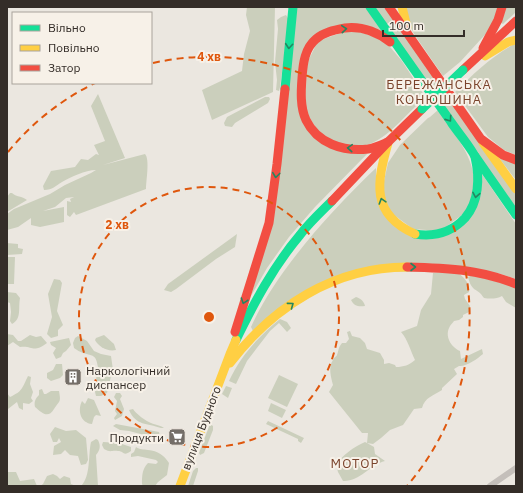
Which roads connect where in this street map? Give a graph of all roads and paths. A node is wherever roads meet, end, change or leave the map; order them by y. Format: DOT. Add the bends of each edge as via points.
graph roads {
  1 [pos="293,7"];
  2 [pos="370,7"];
  3 [pos="390,7"];
  4 [pos="402,7"];
  5 [pos="502,7"];
  6 [pos="516,22"];
  7 [pos="413,40"];
  8 [pos="516,40"];
  9 [pos="399,49"];
  10 [pos="477,56"];
  11 [pos="463,70"];
  12 [pos="481,139"];
  13 [pos="388,142"];
  14 [pos="475,156"];
  15 [pos="516,160"];
  16 [pos="516,189"];
  17 [pos="516,215"];
  18 [pos="516,284"];
  19 [pos="230,354"];
  20 [pos="223,371"];
  21 [pos="516,468"];
  22 [pos="180,486"];
  23 [pos="490,486"];
  1 -- 19 [label="main road, one-way" via="278,164 269,223 236,323"];
  2 -- 9 [label="main road"];
  3 -- 7 [label="main road"];
  4 -- 7 [label="main road"];
  5 -- 10 [label="main road" via="498,20"];
  6 -- 10 [label="main road"];
  7 -- 12 [label="main road"];
  8 -- 11 [label="main road" via="508,42"];
  13 -- 9 [label="main road, one-way" via="365,149 333,146 321,140 304,118 300,100 301,79 304,57 316,39 327,32 339,29 364,29 375,32"];
  9 -- 14 [label="main road, one-way"];
  10 -- 11 [label="main road"];
  11 -- 13 [label="main road, bridge"];
  12 -- 15 [label="main road" via="503,155"];
  12 -- 16 [label="main road"];
  14 -- 13 [label="main road, one-way" via="477,191 466,218 453,229 425,236 398,225 381,202 379,179"];
  13 -- 19 [label="main road" via="300,234 276,266 254,303"];
  14 -- 17 [label="main road"];
  20 -- 18 [label="main road, one-way" via="252,337 293,303 340,278 364,271 416,267 485,273"];
  19 -- 20 [label="main road, вулиця Будного"];
  20 -- 22 [label="main road, вулиця Будного"];
  21 -- 23 [label="street"];
}
